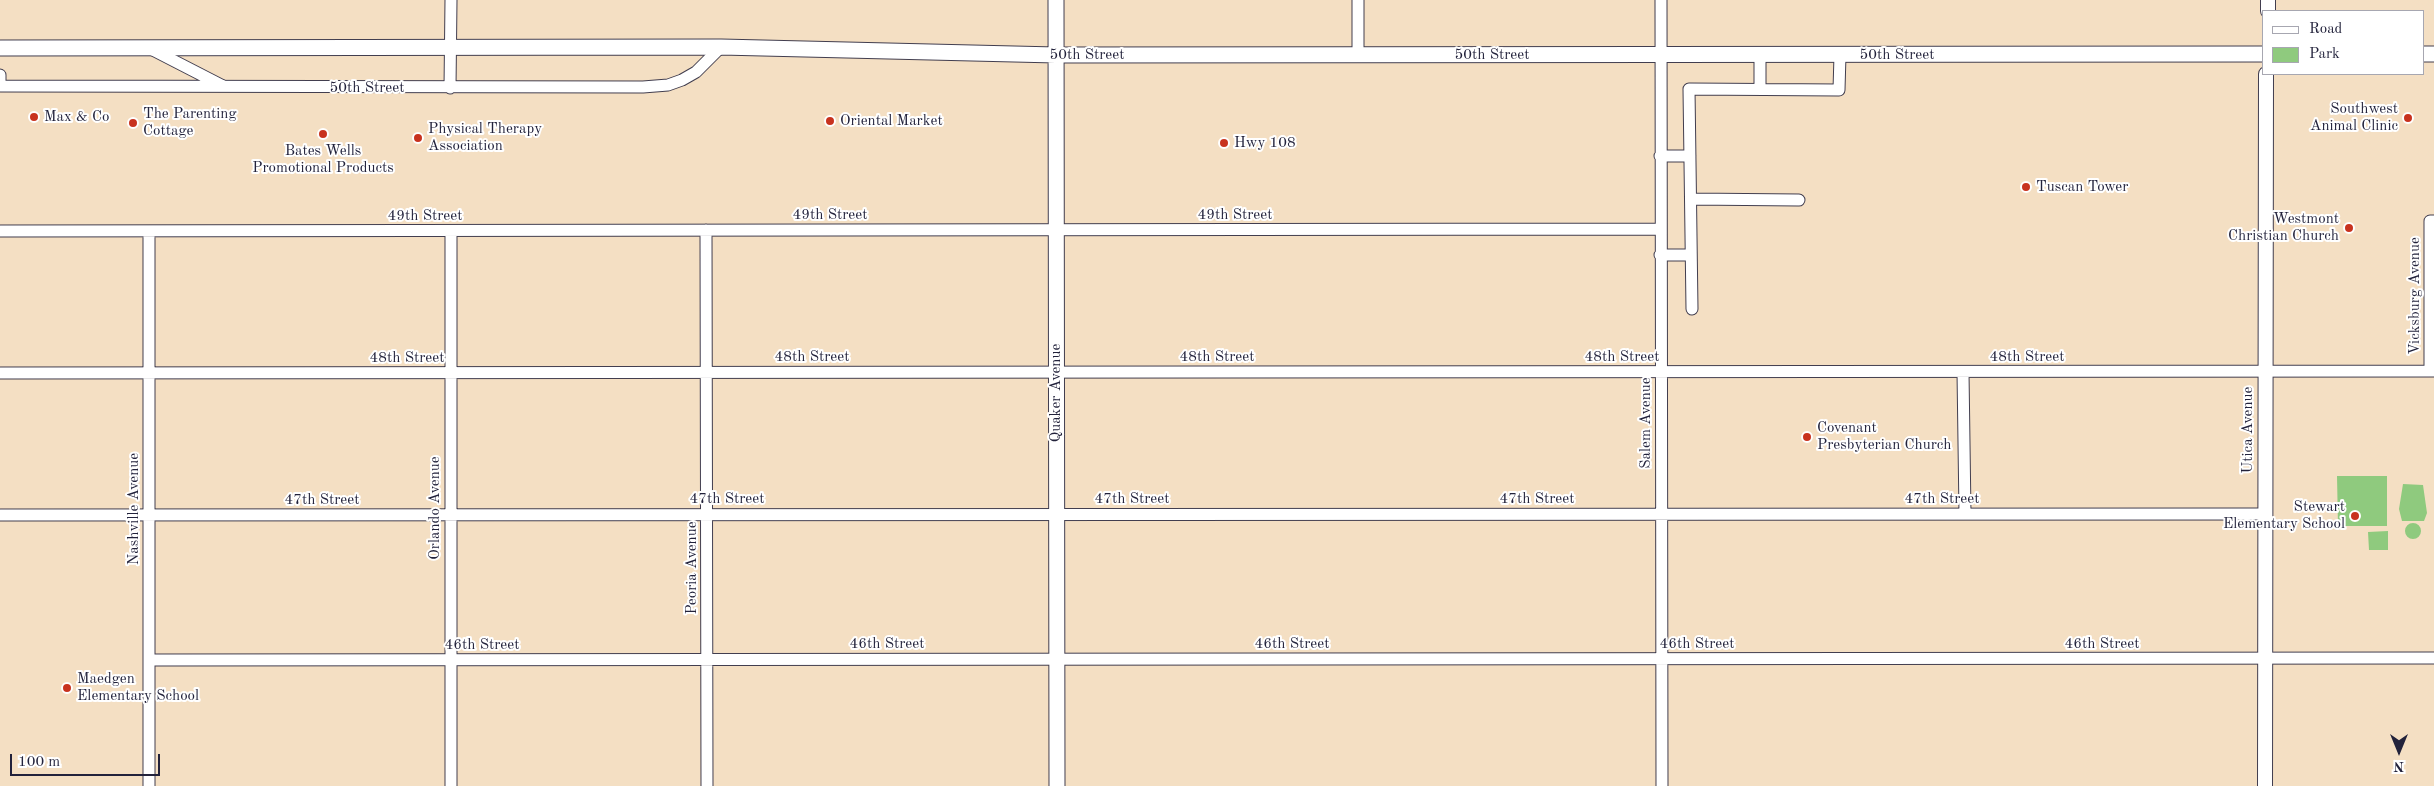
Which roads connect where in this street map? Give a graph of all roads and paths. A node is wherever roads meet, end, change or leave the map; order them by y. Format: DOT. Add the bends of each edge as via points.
graph roads {
  1 [pos="451,0"];
  2 [pos="1056,0"];
  3 [pos="1358,0"];
  4 [pos="1661,0"];
  5 [pos="721,47"];
  6 [pos="0,48"];
  7 [pos="451,48"];
  8 [pos="151,49"];
  9 [pos="1661,54"];
  10 [pos="1760,54"];
  11 [pos="2262,54"];
  12 [pos="1056,55"];
  13 [pos="1358,55"];
  14 [pos="1840,55"];
  15 [pos="2266,75"];
  16 [pos="0,76"];
  17 [pos="0,86"];
  18 [pos="225,87"];
  19 [pos="450,88"];
  20 [pos="1760,88"];
  21 [pos="1660,156"];
  22 [pos="1690,156"];
  23 [pos="1691,199"];
  24 [pos="1799,200"];
  25 [pos="2432,221"];
  26 [pos="1660,229"];
  27 [pos="706,230"];
  28 [pos="1056,230"];
  29 [pos="0,231"];
  30 [pos="149,231"];
  31 [pos="451,231"];
  32 [pos="1660,255"];
  33 [pos="1691,255"];
  34 [pos="1692,309"];
  35 [pos="2432,371"];
  36 [pos="707,372"];
  37 [pos="1056,372"];
  38 [pos="1661,372"];
  39 [pos="1963,372"];
  40 [pos="2265,372"];
  41 [pos="0,373"];
  42 [pos="149,373"];
  43 [pos="450,373"];
  44 [pos="450,514"];
  45 [pos="707,514"];
  46 [pos="1057,514"];
  47 [pos="1661,514"];
  48 [pos="1965,514"];
  49 [pos="2265,514"];
  50 [pos="0,515"];
  51 [pos="149,515"];
  52 [pos="2265,658"];
  53 [pos="2434,658"];
  54 [pos="1057,659"];
  55 [pos="1662,659"];
  56 [pos="149,660"];
  57 [pos="451,660"];
  58 [pos="708,660"];
  59 [pos="149,786"];
  60 [pos="451,786"];
  61 [pos="707,786"];
  62 [pos="1057,786"];
  63 [pos="1662,786"];
  64 [pos="2265,786"];
  1 -- 7 [label="street"];
  2 -- 12 [label="main road, Quaker Avenue"];
  3 -- 13 [label="street"];
  4 -- 9 [label="street, Salem Avenue"];
  5 -- 7 [label="main road, 50th Street"];
  5 -- 12 [label="main road, 50th Street"];
  5 -- 19 [label="street, 50th Street" via="696,72 668,85"];
  6 -- 8 [label="main road, 50th Street"];
  7 -- 8 [label="main road, 50th Street"];
  7 -- 19 [label="street"];
  8 -- 18 [label="street"];
  9 -- 10 [label="main road, 50th Street"];
  9 -- 13 [label="main road, 50th Street"];
  9 -- 21 [label="street, Salem Avenue"];
  10 -- 14 [label="main road, 50th Street"];
  10 -- 20 [label="street"];
  11 -- 14 [label="main road, 50th Street"];
  12 -- 13 [label="main road, 50th Street"];
  12 -- 28 [label="main road, Quaker Avenue"];
  14 -- 20 [label="street" via="1840,90"];
  15 -- 40 [label="street, Utica Avenue"];
  16 -- 17 [label="street"];
  17 -- 18 [label="street, 50th Street"];
  18 -- 19 [label="street, 50th Street"];
  20 -- 22 [label="street" via="1689,89"];
  21 -- 22 [label="street"];
  21 -- 26 [label="street, Salem Avenue"];
  22 -- 23 [label="street"];
  23 -- 24 [label="street"];
  23 -- 33 [label="street"];
  25 -- 35 [label="street, Vicksburg Avenue"];
  26 -- 28 [label="street, 49th Street"];
  26 -- 32 [label="street, Salem Avenue"];
  27 -- 28 [label="street, 49th Street"];
  27 -- 31 [label="street, 49th Street"];
  27 -- 36 [label="street, Peoria Avenue"];
  28 -- 37 [label="main road, Quaker Avenue"];
  29 -- 30 [label="street, 49th Street"];
  30 -- 31 [label="street, 49th Street"];
  30 -- 42 [label="street, Nashville Avenue"];
  31 -- 43 [label="street, Orlando Avenue"];
  32 -- 33 [label="street"];
  32 -- 38 [label="street, Salem Avenue"];
  33 -- 34 [label="street"];
  35 -- 40 [label="street, 48th Street"];
  36 -- 37 [label="street, 48th Street"];
  36 -- 43 [label="street, 48th Street"];
  36 -- 45 [label="street, Peoria Avenue"];
  37 -- 38 [label="street, 48th Street"];
  37 -- 46 [label="main road, Quaker Avenue"];
  38 -- 39 [label="street, 48th Street"];
  38 -- 47 [label="street, Salem Avenue"];
  39 -- 40 [label="street, 48th Street"];
  39 -- 48 [label="street"];
  40 -- 49 [label="street, Utica Avenue"];
  41 -- 42 [label="street, 48th Street"];
  42 -- 43 [label="street, 48th Street"];
  42 -- 51 [label="street, Nashville Avenue"];
  43 -- 44 [label="street, Orlando Avenue"];
  44 -- 45 [label="street, 47th Street"];
  44 -- 51 [label="street, 47th Street"];
  44 -- 57 [label="street, Orlando Avenue"];
  45 -- 46 [label="street, 47th Street"];
  45 -- 58 [label="street, Peoria Avenue"];
  46 -- 47 [label="street, 47th Street"];
  46 -- 54 [label="main road, Quaker Avenue"];
  47 -- 48 [label="street, 47th Street"];
  47 -- 55 [label="street, Salem Avenue"];
  48 -- 49 [label="street, 47th Street"];
  49 -- 52 [label="street, Utica Avenue"];
  50 -- 51 [label="street, 47th Street"];
  51 -- 56 [label="street, Nashville Avenue"];
  52 -- 53 [label="street, 46th Street"];
  52 -- 55 [label="street, 46th Street"];
  52 -- 64 [label="street, Utica Avenue"];
  54 -- 55 [label="street, 46th Street"];
  54 -- 58 [label="street, 46th Street"];
  54 -- 62 [label="main road, Quaker Avenue"];
  55 -- 63 [label="street, Salem Avenue"];
  56 -- 57 [label="street, 46th Street"];
  56 -- 59 [label="street, Nashville Avenue"];
  57 -- 58 [label="street, 46th Street"];
  57 -- 60 [label="street, Orlando Avenue"];
  58 -- 61 [label="street, Peoria Avenue"];
}
